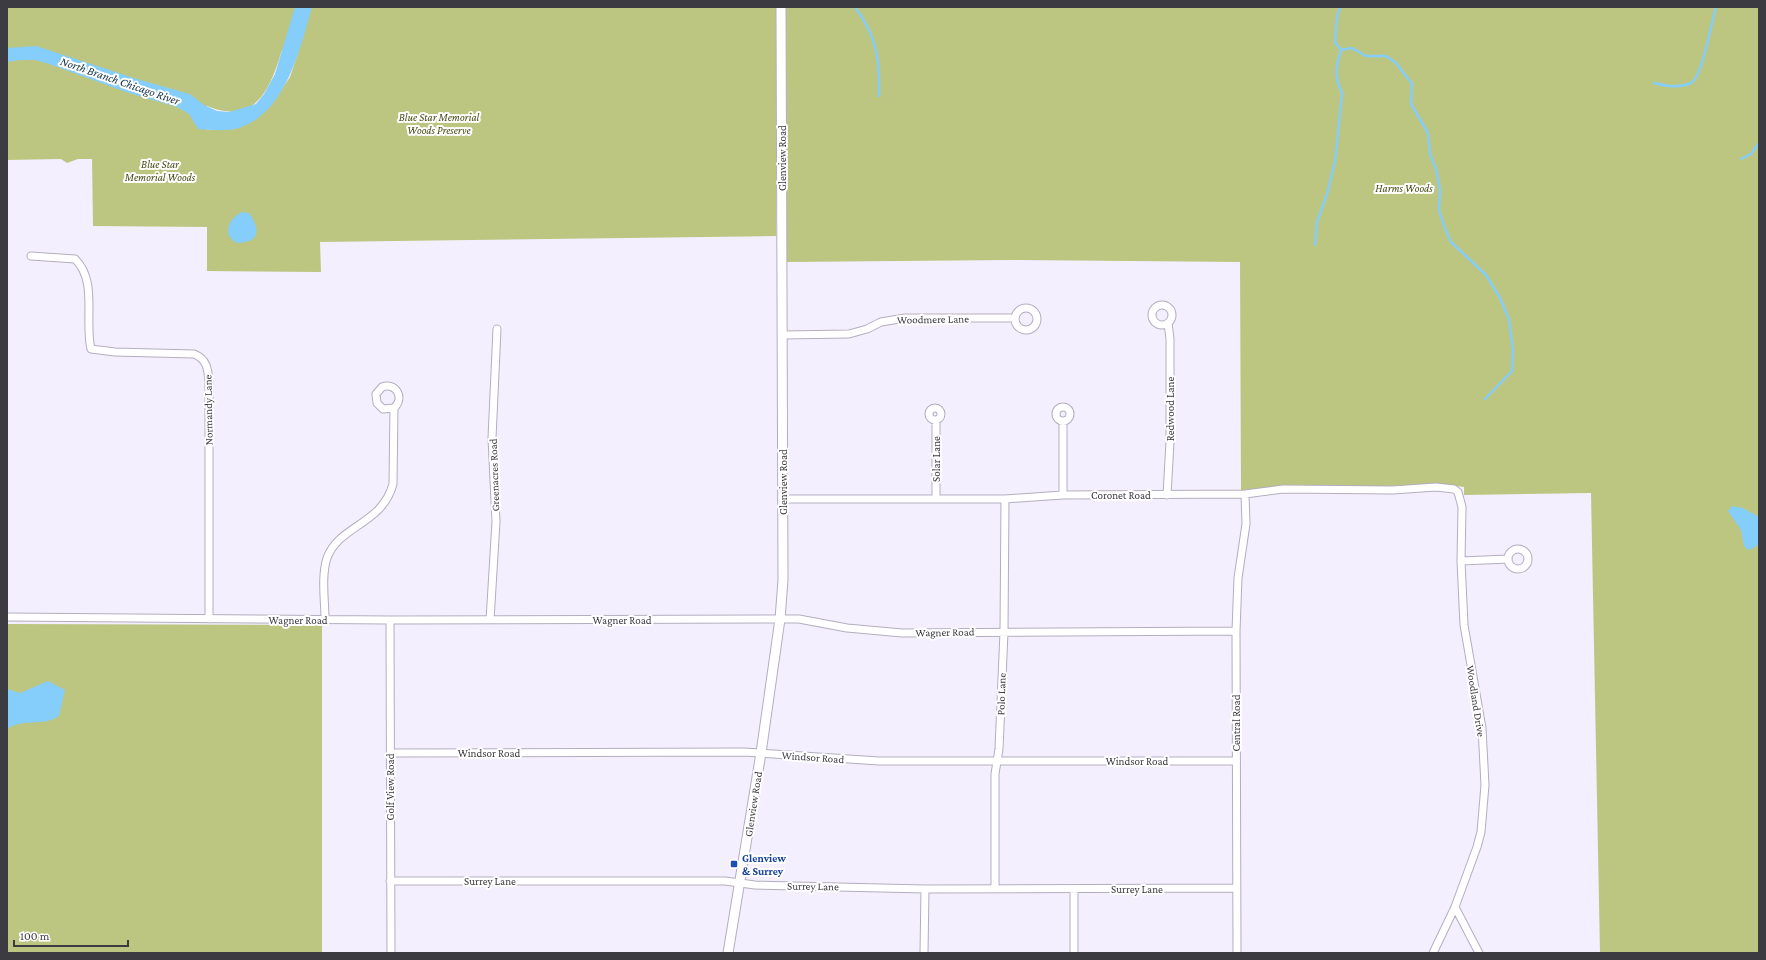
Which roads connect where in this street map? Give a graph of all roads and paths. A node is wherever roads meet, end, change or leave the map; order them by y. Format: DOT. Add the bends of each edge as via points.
graph roads {
  1 [pos="781,7"];
  2 [pos="31,256"];
  3 [pos="1016,318"];
  4 [pos="1168,323"];
  5 [pos="497,329"];
  6 [pos="782,335"];
  7 [pos="394,408"];
  8 [pos="936,420"];
  9 [pos="1063,421"];
  10 [pos="1458,492"];
  11 [pos="1245,494"];
  12 [pos="1063,495"];
  13 [pos="1167,495"];
  14 [pos="782,499"];
  15 [pos="936,499"];
  16 [pos="1005,499"];
  17 [pos="1508,559"];
  18 [pos="1461,561"];
  19 [pos="7,617"];
  20 [pos="209,619"];
  21 [pos="780,619"];
  22 [pos="325,620"];
  23 [pos="390,620"];
  24 [pos="490,620"];
  25 [pos="1236,631"];
  26 [pos="1004,632"];
  27 [pos="390,753"];
  28 [pos="761,753"];
  29 [pos="997,761"];
  30 [pos="1236,761"];
  31 [pos="390,881"];
  32 [pos="740,884"];
  33 [pos="995,888"];
  34 [pos="1237,888"];
  35 [pos="925,889"];
  36 [pos="1074,889"];
  37 [pos="1455,907"];
  38 [pos="391,953"];
  39 [pos="728,953"];
  40 [pos="924,953"];
  41 [pos="1074,953"];
  42 [pos="1237,953"];
  43 [pos="1433,953"];
  44 [pos="1480,953"];
  1 -- 6 [label="main road, Glenview Road"];
  2 -- 20 [label="street, Normandy Lane" via="75,259 83,267 88,280 88,337 92,348 115,352 194,354 204,359 207,364"];
  3 -- 6 [label="street, Woodmere Lane" via="905,318 881,322 849,334"];
  4 -- 13 [label="street, Redwood Lane" via="1170,442"];
  5 -- 24 [label="street, Greenacres Road" via="492,438 496,522"];
  6 -- 14 [label="main road, Glenview Road"];
  7 -- 22 [label="street" via="393,484 390,494 378,511 338,542 327,558 324,580"];
  8 -- 15 [label="street, Solar Lane"];
  9 -- 12 [label="street"];
  10 -- 11 [label="street, Coronet Road" via="1436,487 1393,490 1283,489"];
  10 -- 18 [label="street, Woodland Drive" via="1462,507"];
  11 -- 13 [label="street, Coronet Road"];
  11 -- 25 [label="street, Central Road" via="1246,524 1238,578"];
  12 -- 13 [label="street, Coronet Road"];
  12 -- 16 [label="street, Coronet Road"];
  14 -- 15 [label="street, Coronet Road"];
  14 -- 21 [label="main road, Glenview Road"];
  15 -- 16 [label="street, Coronet Road"];
  16 -- 26 [label="street, Polo Lane"];
  17 -- 18 [label="street"];
  18 -- 37 [label="street, Woodland Drive" via="1464,625 1482,728 1485,785 1481,832"];
  19 -- 20 [label="street, Wagner Road"];
  20 -- 22 [label="street, Wagner Road"];
  21 -- 24 [label="street, Wagner Road"];
  21 -- 26 [label="street, Wagner Road" via="799,619 847,628 902,633"];
  21 -- 28 [label="main road, Glenview Road"];
  22 -- 23 [label="street, Wagner Road"];
  23 -- 24 [label="street, Wagner Road"];
  23 -- 27 [label="street, Golf View Road"];
  25 -- 26 [label="street, Wagner Road"];
  25 -- 30 [label="street, Central Road"];
  26 -- 29 [label="street, Polo Lane"];
  27 -- 28 [label="street, Windsor Road"];
  27 -- 31 [label="street, Golf View Road"];
  28 -- 29 [label="street, Windsor Road" via="860,761"];
  28 -- 32 [label="main road, Glenview Road"];
  29 -- 30 [label="street, Windsor Road"];
  29 -- 33 [label="street, Polo Lane"];
  30 -- 34 [label="street, Central Road"];
  31 -- 32 [label="street, Surrey Lane" via="717,881"];
  31 -- 38 [label="street, Golf View Road"];
  32 -- 35 [label="street, Surrey Lane"];
  32 -- 39 [label="main road, Glenview Road"];
  33 -- 35 [label="street, Surrey Lane"];
  33 -- 36 [label="street, Surrey Lane"];
  34 -- 36 [label="street, Surrey Lane"];
  34 -- 42 [label="street, Central Road"];
  35 -- 40 [label="street"];
  36 -- 41 [label="street"];
  37 -- 43 [label="street, Woodland Drive"];
  37 -- 44 [label="street"];
}
